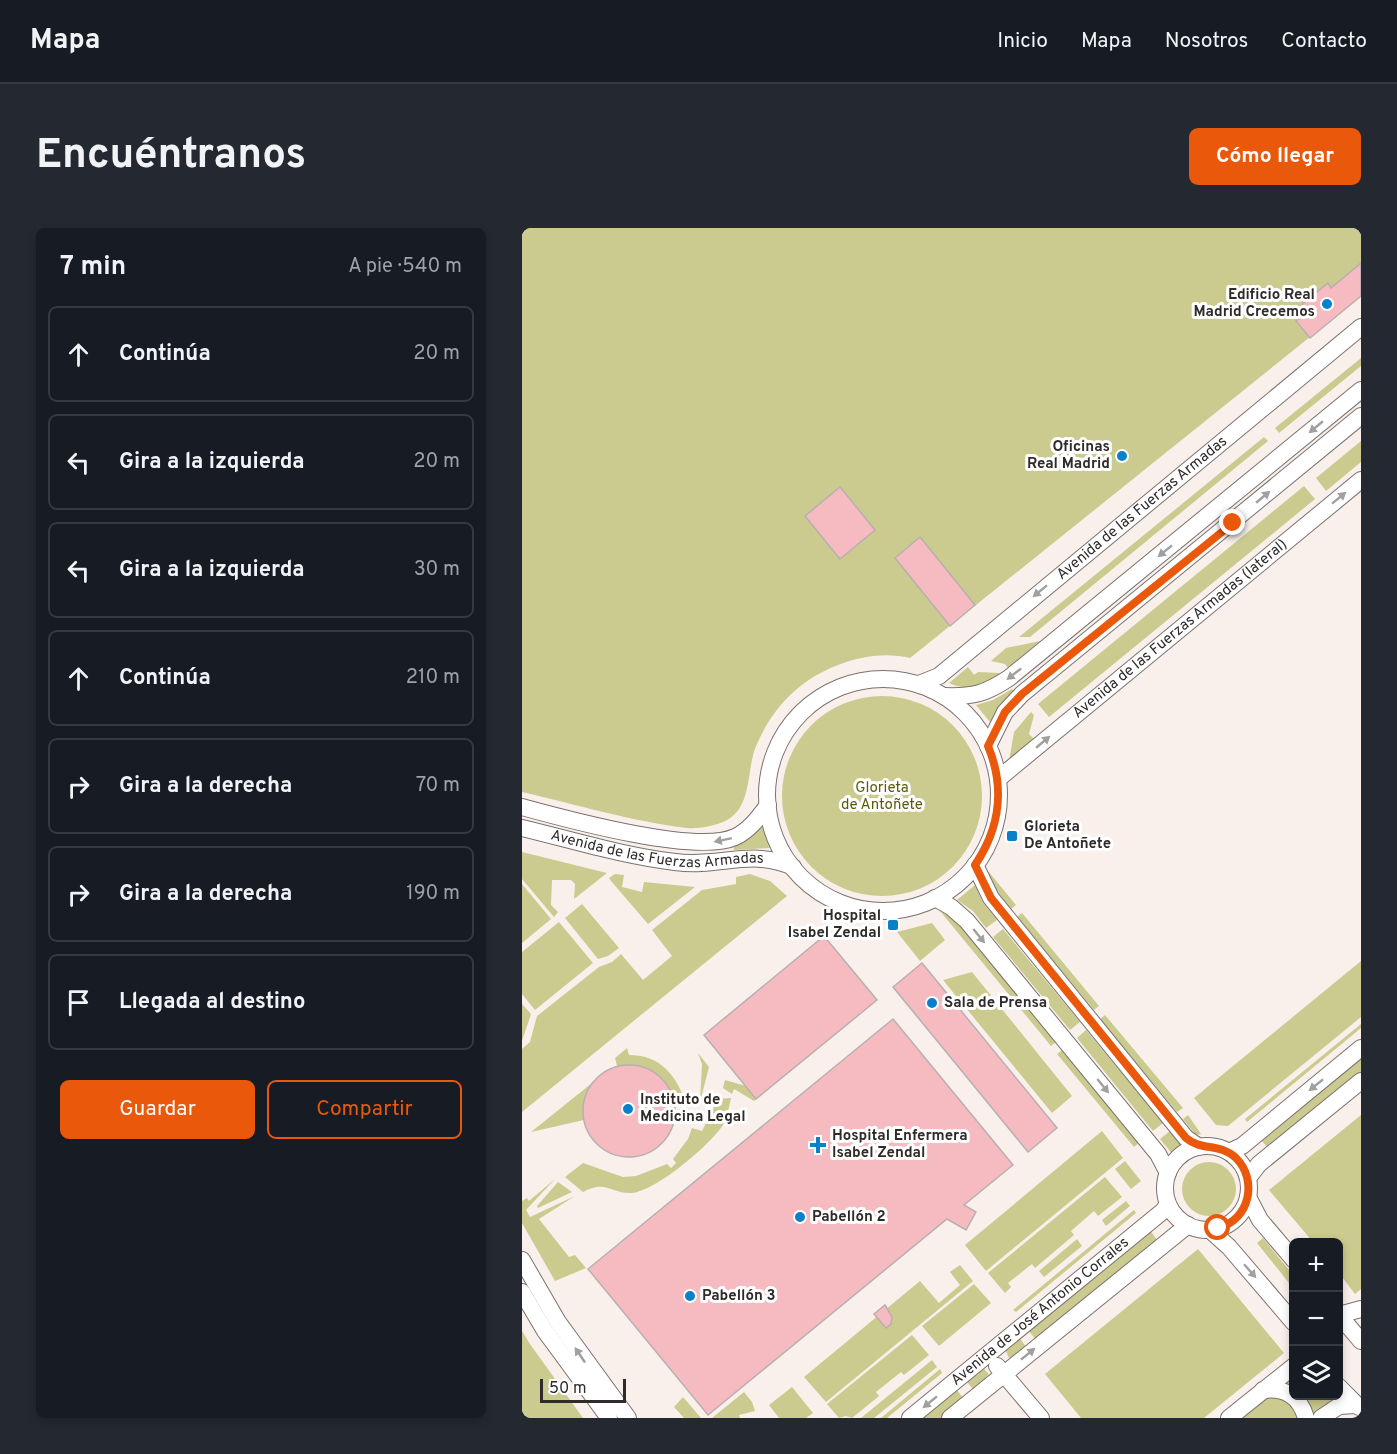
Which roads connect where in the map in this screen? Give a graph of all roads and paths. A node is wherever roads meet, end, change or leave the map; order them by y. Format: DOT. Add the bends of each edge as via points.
graph roads {
  1 [pos="1361,327"];
  2 [pos="1361,390"];
  3 [pos="1361,416"];
  4 [pos="1361,480"];
  5 [pos="919,684"];
  6 [pos="943,696"];
  7 [pos="988,746"];
  8 [pos="998,779"];
  9 [pos="768,805"];
  10 [pos="522,807"];
  11 [pos="522,828"];
  12 [pos="975,865"];
  13 [pos="793,867"];
  14 [pos="935,898"];
  15 [pos="1361,1048"];
  16 [pos="1361,1081"];
  17 [pos="1199,1147"];
  18 [pos="1229,1152"];
  19 [pos="1168,1173"];
  20 [pos="1248,1178"];
  21 [pos="1248,1197"];
  22 [pos="1168,1204"];
  23 [pos="1188,1225"];
  24 [pos="1210,1230"];
  25 [pos="1289,1255"];
  26 [pos="522,1260"];
  27 [pos="522,1292"];
  28 [pos="1361,1310"];
  29 [pos="1343,1314"];
  30 [pos="1289,1318"];
  31 [pos="1343,1320"];
  32 [pos="1361,1341"];
  33 [pos="987,1355"];
  34 [pos="1289,1369"];
  35 [pos="1004,1374"];
  36 [pos="1263,1390"];
  37 [pos="1343,1391"];
  38 [pos="1359,1407"];
  39 [pos="609,1418"];
  40 [pos="628,1418"];
  41 [pos="910,1418"];
  42 [pos="950,1418"];
  43 [pos="1041,1418"];
  44 [pos="1229,1418"];
  45 [pos="1306,1418"];
  46 [pos="1321,1418"];
  1 -- 5 [label="street, Avenida de las Fuerzas Armadas, one-way" via="939,676"];
  2 -- 6 [label="street, one-way" via="1009,678 970,697"];
  7 -- 3 [label="street, one-way" via="1005,712 1022,694"];
  8 -- 4 [label="street, Avenida de las Fuerzas Armadas (lateral), one-way"];
  5 -- 6 [label="street"];
  5 -- 9 [label="street" via="871,680 839,688 811,704 789,728 774,757"];
  6 -- 7 [label="street" via="969,717"];
  7 -- 8 [label="street"];
  8 -- 12 [label="street" via="994,829"];
  9 -- 10 [label="street, Avenida de las Fuerzas Armadas, one-way" via="736,837 719,842 650,836"];
  9 -- 13 [label="street" via="780,848"];
  11 -- 13 [label="street, Avenida de las Fuerzas Armadas" via="673,862 714,863 762,857"];
  12 -- 14 [label="street" via="957,884"];
  12 -- 17 [label="street" via="991,898 1186,1138"];
  13 -- 14 [label="street" via="826,896 858,908 892,910"];
  14 -- 19 [label="street, one-way" via="967,921 1158,1154"];
  15 -- 18 [label="street, one-way" via="1242,1146"];
  16 -- 20 [label="street"];
  17 -- 18 [label="street"];
  17 -- 19 [label="street" via="1181,1156"];
  18 -- 20 [label="street"];
  19 -- 22 [label="street"];
  20 -- 21 [label="street"];
  21 -- 24 [label="street" via="1233,1221"];
  21 -- 25 [label="street" via="1260,1220"];
  22 -- 23 [label="street" via="1176,1217"];
  22 -- 33 [label="street, Avenida de José Antonio Corrales"];
  23 -- 24 [label="street"];
  35 -- 23 [label="street, Avenida de José Antonio Corrales, one-way"];
  24 -- 30 [label="street, one-way"];
  40 -- 26 [label="street, one-way" via="564,1331"];
  27 -- 39 [label="street"];
  28 -- 29 [label="street"];
  31 -- 32 [label="street"];
  33 -- 35 [label="street"];
  33 -- 41 [label="street, Avenida de José Antonio Corrales, one-way"];
  34 -- 36 [label="street"];
  35 -- 42 [label="street, Avenida de José Antonio Corrales"];
  35 -- 43 [label="street"];
  36 -- 44 [label="street"];
  36 -- 45 [label="street" via="1280,1389 1292,1394"];
  37 -- 38 [label="street"];
  38 -- 46 [label="street" via="1339,1406"];
}
